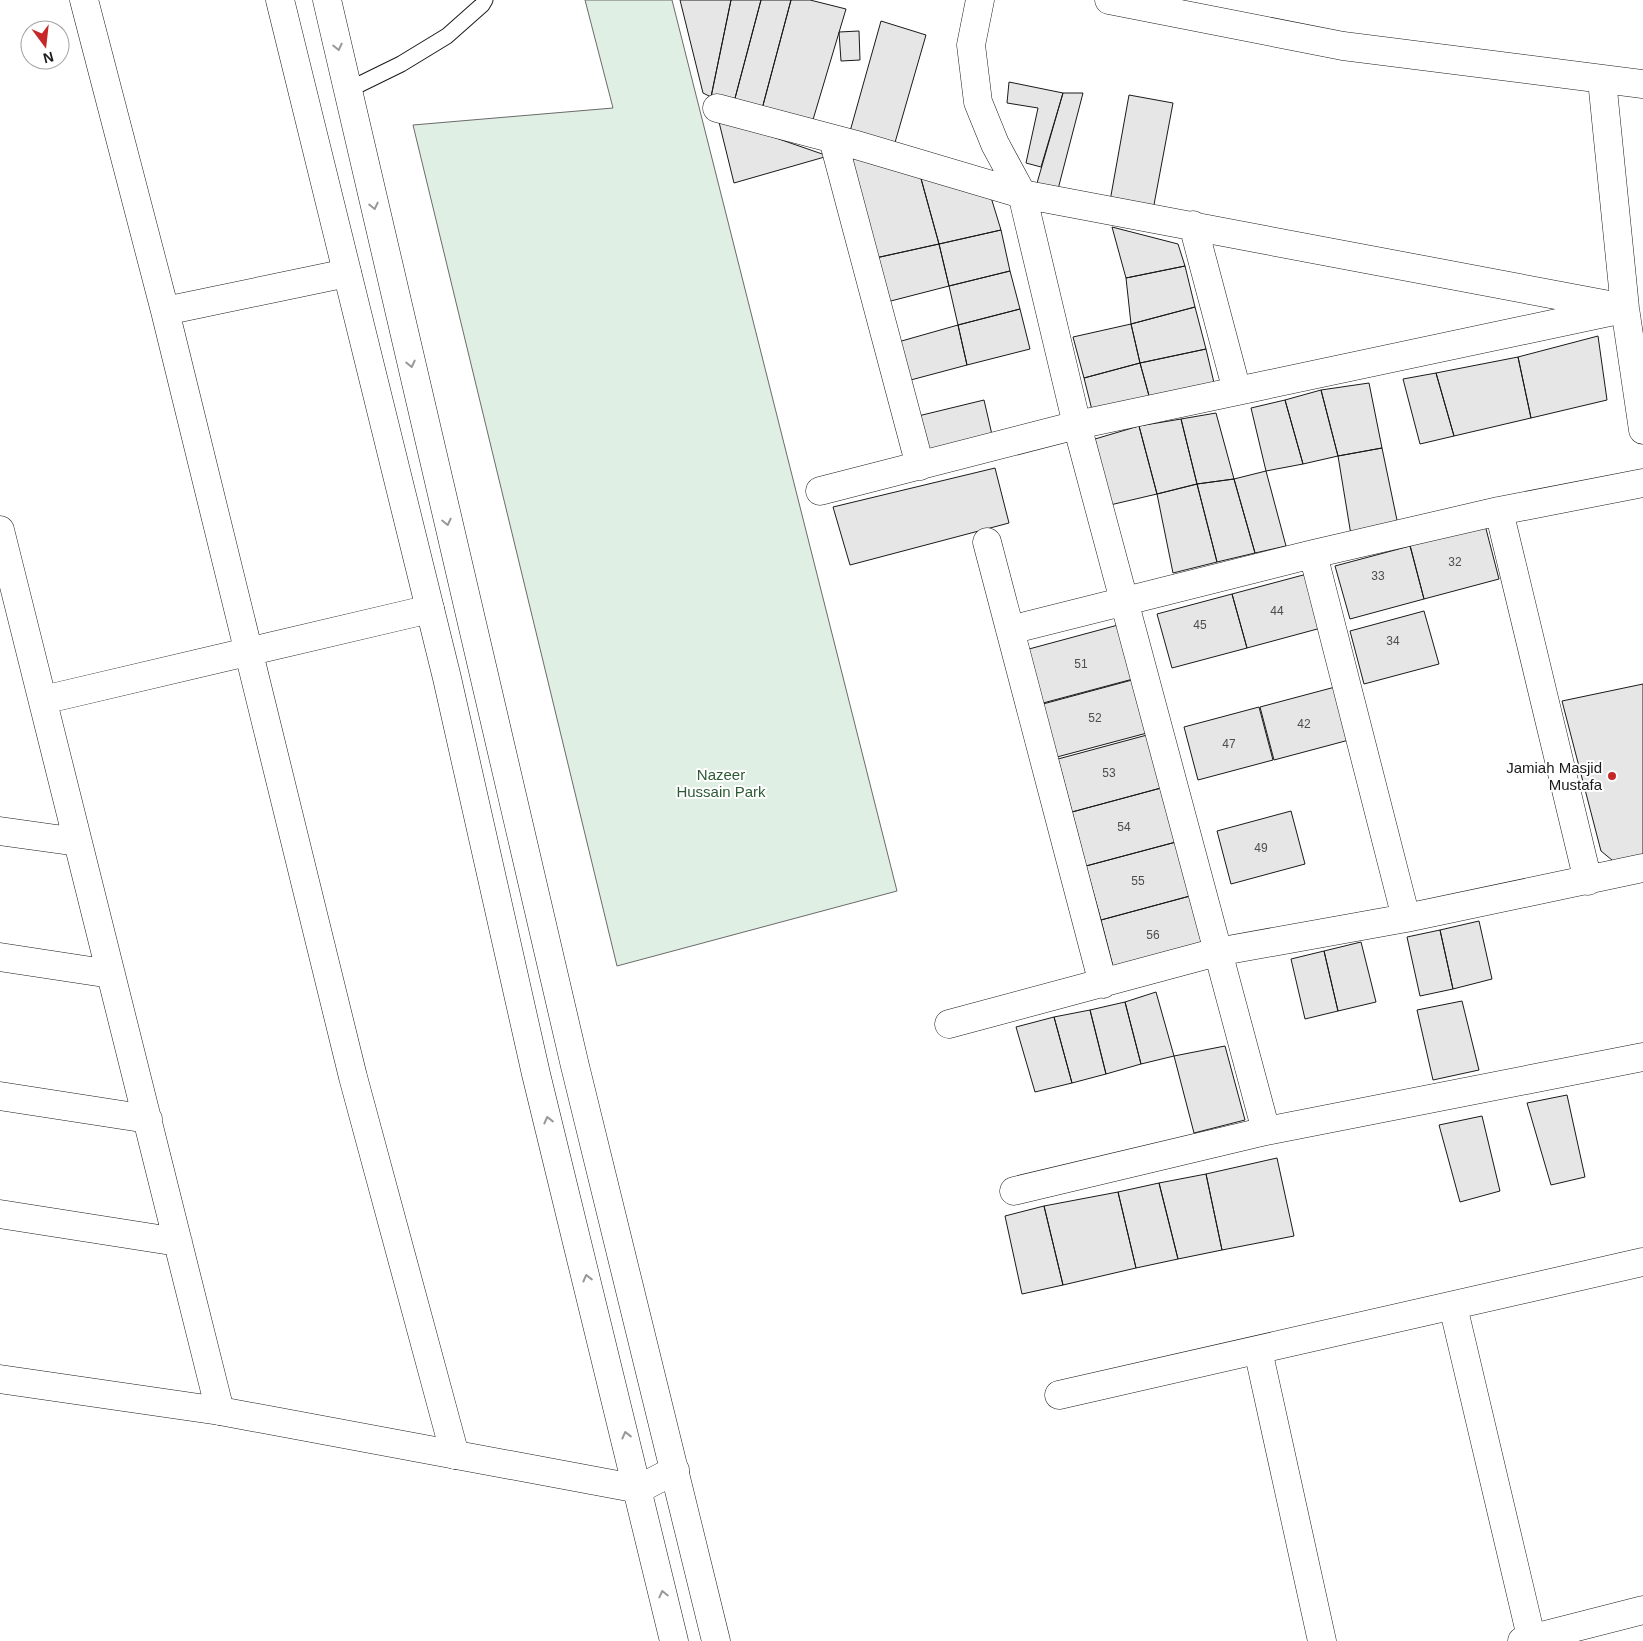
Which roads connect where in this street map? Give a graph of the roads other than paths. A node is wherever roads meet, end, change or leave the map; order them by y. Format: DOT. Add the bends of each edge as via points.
graph roads {
  1 [pos="84,0"];
  2 [pos="280,0"];
  3 [pos="326,0"];
  4 [pos="484,0"];
  5 [pos="980,0"];
  6 [pos="1109,0"];
  7 [pos="1602,80"];
  8 [pos="1643,84"];
  9 [pos="348,90"];
  10 [pos="717,108"];
  11 [pos="842,147"];
  12 [pos="1022,194"];
  13 [pos="1194,225"];
  14 [pos="347,273"];
  15 [pos="1625,308"];
  16 [pos="165,311"];
  17 [pos="1237,391"];
  18 [pos="1642,412"];
  19 [pos="1077,425"];
  20 [pos="920,466"];
  21 [pos="1643,483"];
  22 [pos="820,491"];
  23 [pos="1499,511"];
  24 [pos="0,530"];
  25 [pos="987,542"];
  26 [pos="1313,554"];
  27 [pos="1124,602"];
  28 [pos="430,609"];
  29 [pos="1010,630"];
  30 [pos="249,652"];
  31 [pos="43,700"];
  32 [pos="0,831"];
  33 [pos="78,842"];
  34 [pos="1643,868"];
  35 [pos="1588,881"];
  36 [pos="1406,918"];
  37 [pos="1217,952"];
  38 [pos="0,958"];
  39 [pos="111,974"];
  40 [pos="1103,984"];
  41 [pos="949,1024"];
  42 [pos="1643,1057"];
  43 [pos="0,1096"];
  44 [pos="148,1119"];
  45 [pos="1266,1131"];
  46 [pos="1014,1191"];
  47 [pos="0,1214"];
  48 [pos="178,1242"];
  49 [pos="1643,1262"];
  50 [pos="1452,1306"];
  51 [pos="1258,1350"];
  52 [pos="0,1378"];
  53 [pos="1059,1395"];
  54 [pos="220,1411"];
  55 [pos="455,1455"];
  56 [pos="675,1470"];
  57 [pos="639,1489"];
  58 [pos="1643,1610"];
  59 [pos="1529,1640"];
  60 [pos="674,1641"];
  61 [pos="716,1641"];
  62 [pos="1322,1641"];
  1 -- 16 [label="street"];
  2 -- 14 [label="street"];
  3 -- 9 [label="street, one-way"];
  4 -- 9 [label="lane" via="447,36"];
  5 -- 12 [label="street" via="971,45 978,102 995,144"];
  6 -- 7 [label="street" via="1343,46"];
  7 -- 8 [label="street"];
  7 -- 15 [label="street"];
  9 -- 56 [label="street, one-way" via="573,1057"];
  10 -- 11 [label="street"];
  11 -- 12 [label="street"];
  11 -- 20 [label="street"];
  12 -- 13 [label="street"];
  12 -- 19 [label="street"];
  13 -- 15 [label="street"];
  13 -- 17 [label="street"];
  14 -- 16 [label="street"];
  14 -- 28 [label="street"];
  15 -- 17 [label="street"];
  15 -- 18 [label="street"];
  16 -- 30 [label="street"];
  17 -- 19 [label="street"];
  19 -- 20 [label="street"];
  19 -- 27 [label="street"];
  20 -- 22 [label="street"];
  21 -- 23 [label="street"];
  23 -- 26 [label="street"];
  23 -- 35 [label="street"];
  24 -- 31 [label="street"];
  25 -- 29 [label="street"];
  26 -- 27 [label="street"];
  26 -- 36 [label="street"];
  27 -- 29 [label="street"];
  27 -- 37 [label="street"];
  28 -- 30 [label="street"];
  57 -- 28 [label="street, one-way" via="536,1074"];
  29 -- 40 [label="street"];
  30 -- 31 [label="street"];
  30 -- 55 [label="street" via="353,1077"];
  31 -- 33 [label="street"];
  32 -- 33 [label="street"];
  33 -- 39 [label="street"];
  34 -- 35 [label="street"];
  35 -- 36 [label="street"];
  36 -- 37 [label="street"];
  37 -- 40 [label="street"];
  37 -- 45 [label="street"];
  38 -- 39 [label="street"];
  39 -- 44 [label="street"];
  40 -- 41 [label="street"];
  42 -- 45 [label="street"];
  43 -- 44 [label="street"];
  44 -- 48 [label="street"];
  45 -- 46 [label="street"];
  47 -- 48 [label="street"];
  48 -- 54 [label="street"];
  49 -- 50 [label="street"];
  50 -- 51 [label="street"];
  50 -- 59 [label="street"];
  51 -- 53 [label="street"];
  51 -- 62 [label="street"];
  52 -- 54 [label="street"];
  54 -- 55 [label="street"];
  55 -- 57 [label="street"];
  56 -- 57 [label="street"];
  56 -- 61 [label="street"];
  60 -- 57 [label="street, one-way"];
  58 -- 59 [label="street"];
}
